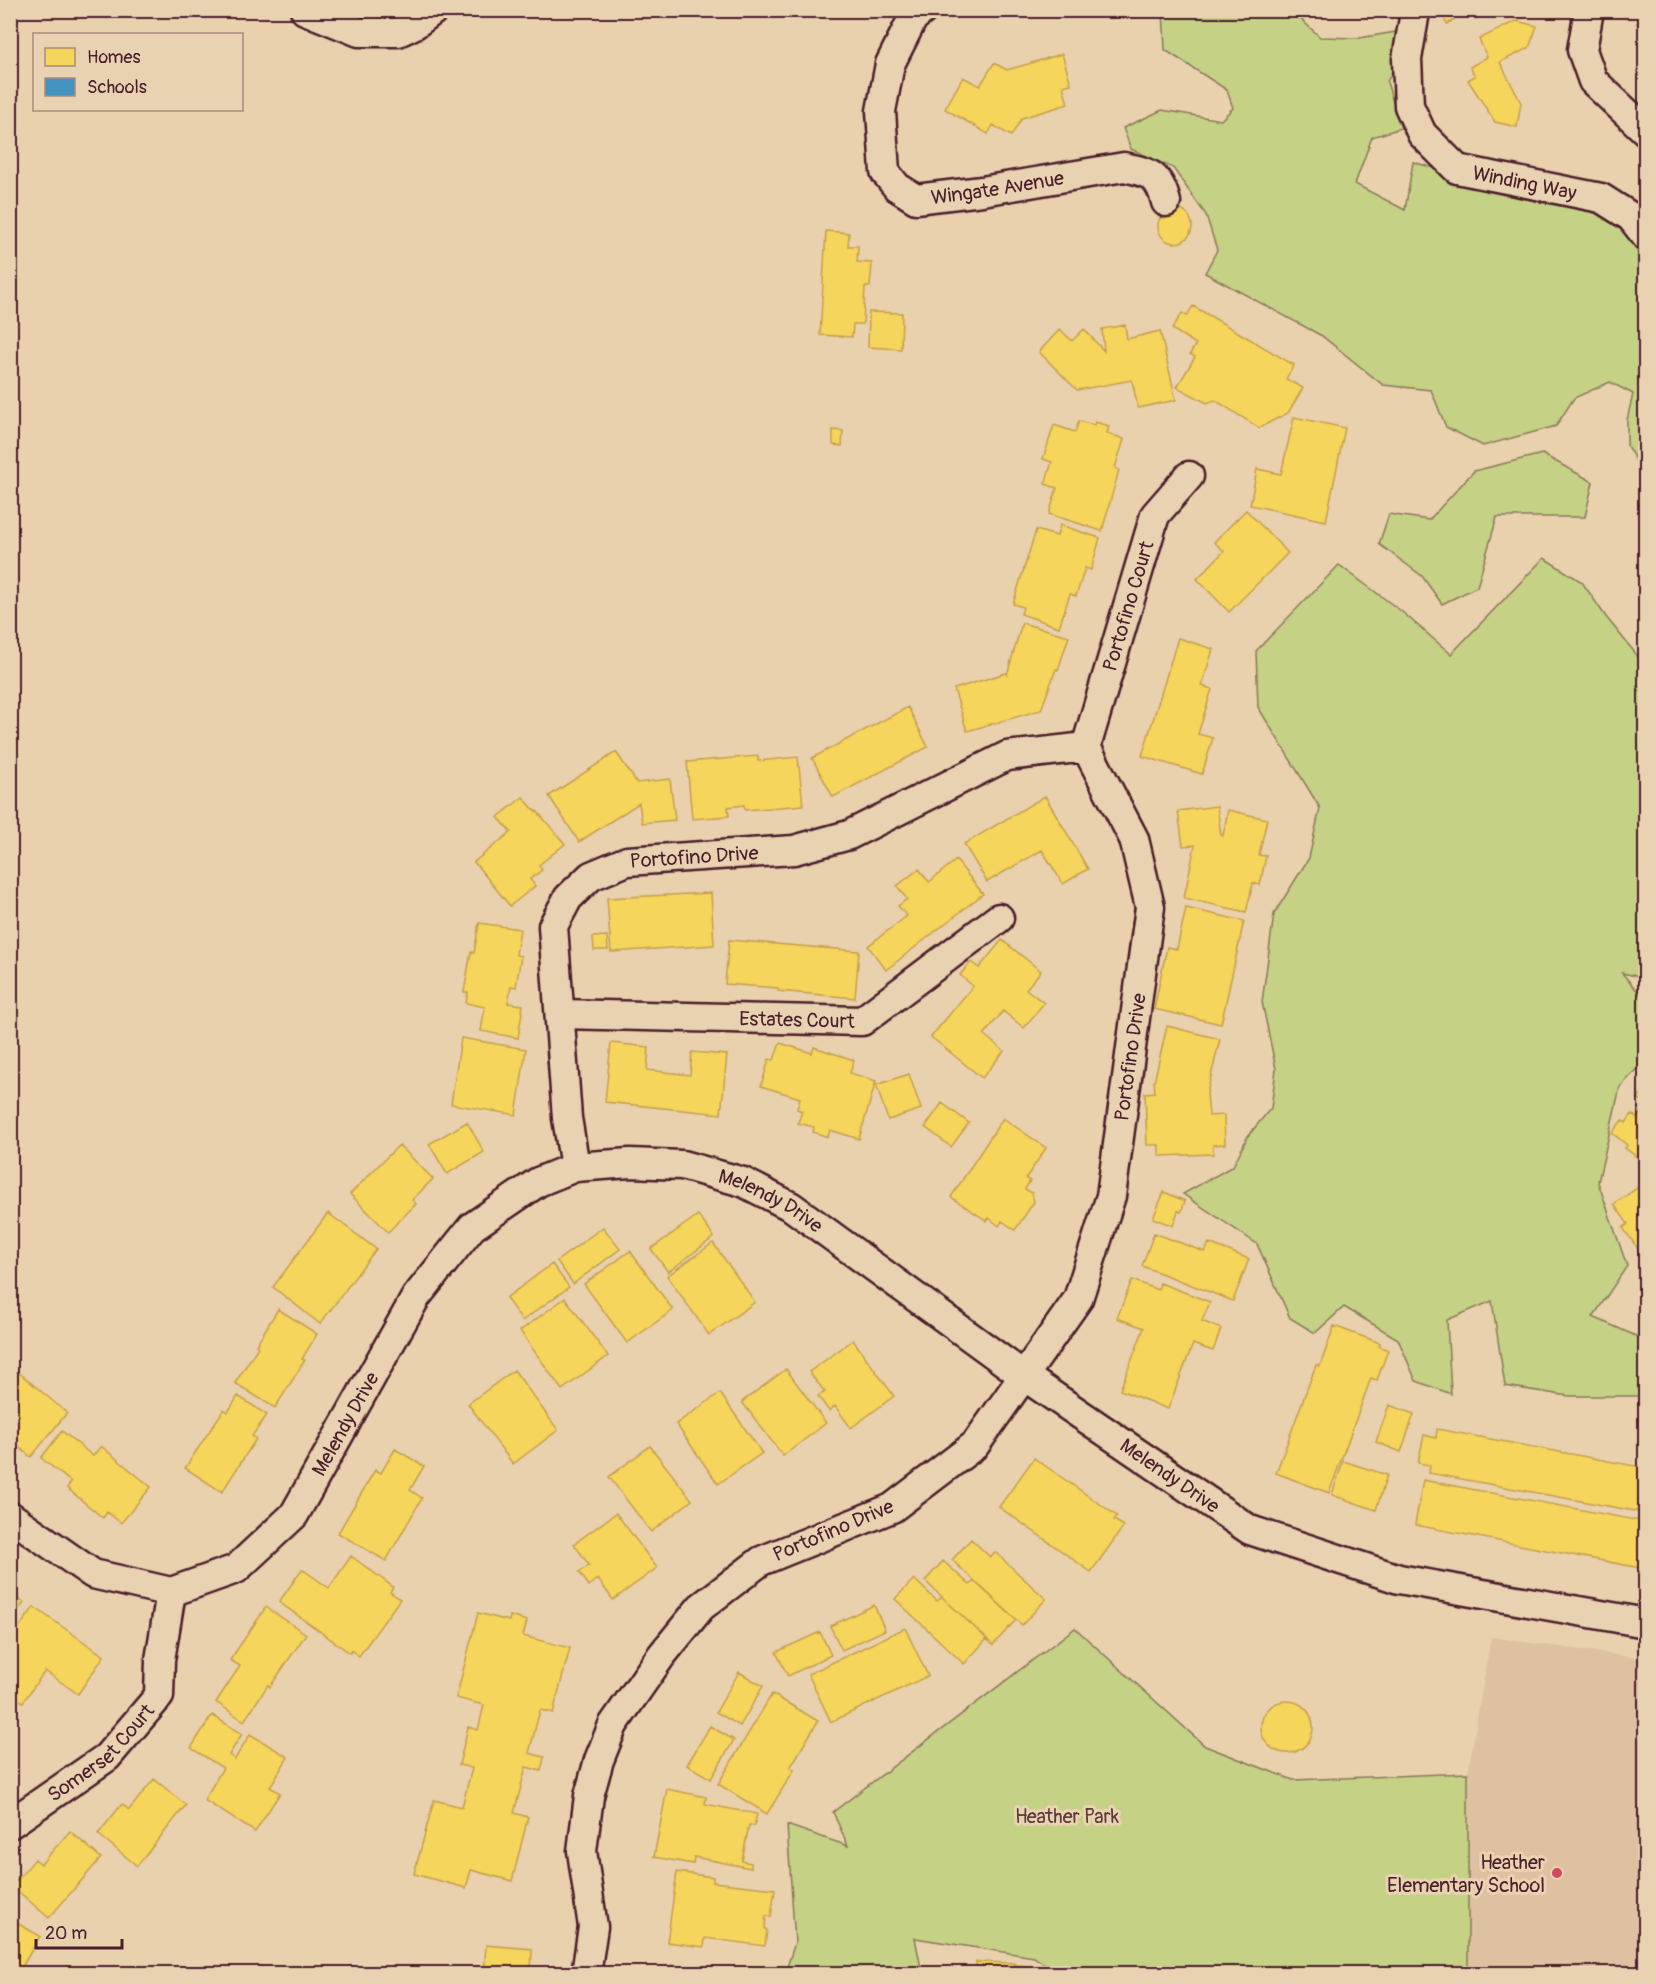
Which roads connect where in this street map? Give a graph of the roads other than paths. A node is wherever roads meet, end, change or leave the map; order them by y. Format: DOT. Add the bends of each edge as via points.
graph roads {
  1 [pos="305,10"];
  2 [pos="435,10"];
  3 [pos="923,10"];
  4 [pos="1413,10"];
  5 [pos="1589,10"];
  6 [pos="1646,131"];
  7 [pos="1166,202"];
  8 [pos="1646,236"];
  9 [pos="1189,477"];
  10 [pos="1086,747"];
  11 [pos="999,918"];
  12 [pos="560,1014"];
  13 [pos="575,1167"];
  14 [pos="1024,1376"];
  15 [pos="10,1515"];
  16 [pos="171,1592"];
  17 [pos="1646,1623"];
  18 [pos="10,1824"];
  19 [pos="586,1974"];
  1 -- 2 [label="street" via="359,32 398,32"];
  3 -- 7 [label="street, Wingate Avenue" via="913,18 890,64 881,111 885,172 897,187 916,200 1124,167 1155,178"];
  4 -- 8 [label="street, Winding Way" via="1407,59 1409,106 1422,134 1457,169 1601,198 1631,217"];
  5 -- 6 [label="street" via="1582,50 1593,81"];
  9 -- 10 [label="street, Portofino Court" via="1155,515"];
  10 -- 12 [label="street, Portofino Drive" via="1007,756 849,835 794,850 627,861 591,876 568,898 553,926"];
  10 -- 14 [label="street, Portofino Drive" via="1134,839 1150,907 1112,1196 1078,1299"];
  11 -- 12 [label="street, Estates Court" via="862,1021"];
  12 -- 13 [label="street, Portofino Drive" via="567,1118"];
  13 -- 14 [label="street, Melendy Drive" via="682,1165 743,1182 792,1207"];
  13 -- 16 [label="street, Melendy Drive" via="538,1182 472,1227 416,1297 294,1515 236,1569"];
  14 -- 17 [label="street, Melendy Drive" via="1250,1530 1399,1579"];
  14 -- 19 [label="street, Portofino Drive" via="975,1445 892,1508 761,1561 701,1607 662,1656 613,1725 589,1796 582,1851 593,1927"];
  15 -- 16 [label="street" via="93,1574"];
  16 -- 18 [label="street, Somerset Court" via="160,1660 159,1696 107,1757"];
}
